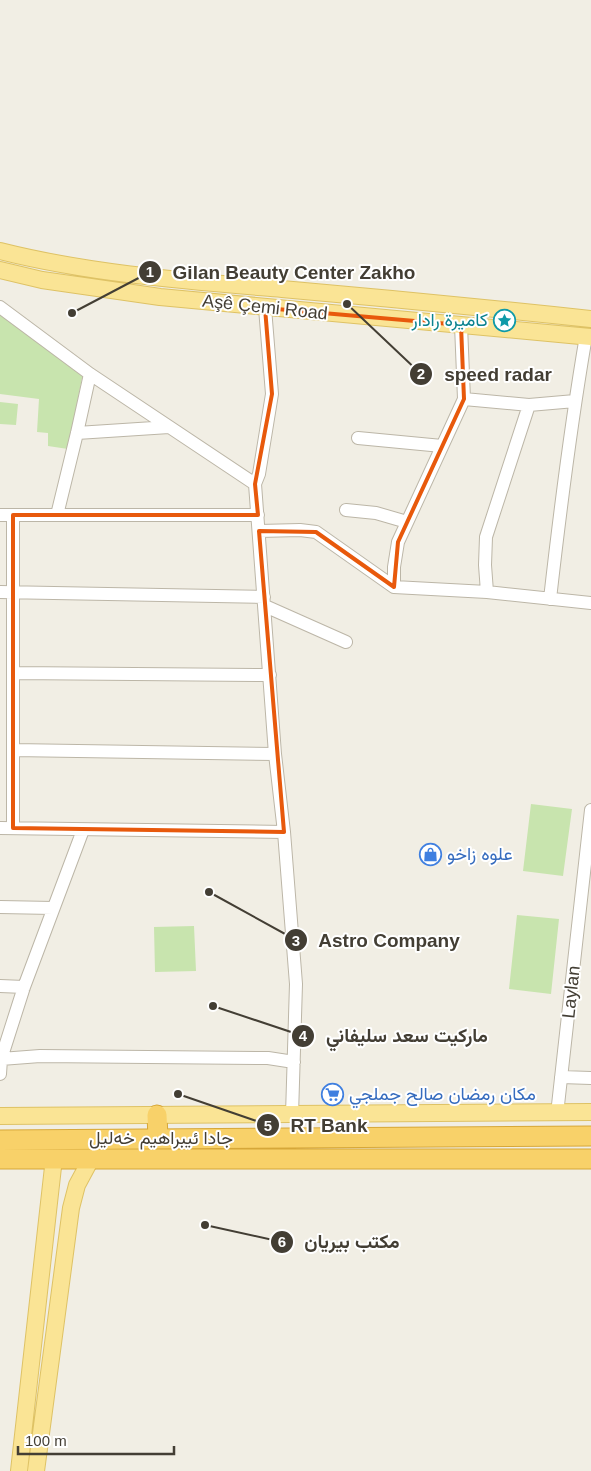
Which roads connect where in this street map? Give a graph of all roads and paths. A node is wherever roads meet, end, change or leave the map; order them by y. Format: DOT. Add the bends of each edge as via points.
graph roads {
  1 [pos="0,251"];
  2 [pos="0,270"];
  3 [pos="0,306"];
  4 [pos="265,308"];
  5 [pos="591,319"];
  6 [pos="461,325"];
  7 [pos="588,336"];
  8 [pos="90,374"];
  9 [pos="464,399"];
  10 [pos="575,401"];
  11 [pos="529,406"];
  12 [pos="169,427"];
  13 [pos="77,433"];
  14 [pos="358,438"];
  15 [pos="442,446"];
  16 [pos="255,484"];
  17 [pos="346,510"];
  18 [pos="258,514"];
  19 [pos="0,515"];
  20 [pos="13,515"];
  21 [pos="57,515"];
  22 [pos="408,522"];
  23 [pos="259,531"];
  24 [pos="394,587"];
  25 [pos="0,592"];
  26 [pos="13,592"];
  27 [pos="487,592"];
  28 [pos="550,599"];
  29 [pos="264,601"];
  30 [pos="591,603"];
  31 [pos="346,642"];
  32 [pos="13,673"];
  33 [pos="270,675"];
  34 [pos="13,750"];
  35 [pos="275,754"];
  36 [pos="591,810"];
  37 [pos="6,828"];
  38 [pos="83,830"];
  39 [pos="284,832"];
  40 [pos="589,838"];
  41 [pos="0,907"];
  42 [pos="53,908"];
  43 [pos="0,986"];
  44 [pos="24,986"];
  45 [pos="1,1059"];
  46 [pos="294,1062"];
  47 [pos="0,1074"];
  48 [pos="561,1077"];
  49 [pos="591,1078"];
  50 [pos="591,1112"];
  51 [pos="557,1114"];
  52 [pos="158,1115"];
  53 [pos="292,1115"];
  54 [pos="0,1116"];
  55 [pos="591,1136"];
  56 [pos="158,1138"];
  57 [pos="0,1140"];
  58 [pos="54,1158"];
  59 [pos="0,1159"];
  60 [pos="91,1159"];
  61 [pos="591,1159"];
  62 [pos="19,1471"];
  63 [pos="36,1471"];
  1 -- 5 [label="main road, Aşê Çemi Road" via="25,258 151,277"];
  2 -- 4 [label="main road, Aşê Çemi Road" via="42,280 160,297"];
  3 -- 8 [label="street"];
  4 -- 6 [label="main road, Aşê Çemi Road"];
  4 -- 16 [label="street" via="272,394"];
  6 -- 7 [label="main road, Aşê Çemi Road"];
  6 -- 9 [label="street"];
  7 -- 10 [label="street"];
  8 -- 12 [label="street"];
  8 -- 13 [label="street"];
  9 -- 11 [label="street"];
  9 -- 15 [label="street"];
  10 -- 11 [label="street"];
  10 -- 28 [label="street"];
  11 -- 27 [label="street" via="486,537"];
  12 -- 13 [label="street"];
  12 -- 16 [label="street"];
  13 -- 21 [label="street"];
  14 -- 15 [label="street"];
  15 -- 22 [label="street"];
  16 -- 18 [label="street"];
  17 -- 22 [label="street" via="376,513"];
  18 -- 21 [label="street"];
  18 -- 23 [label="street"];
  19 -- 20 [label="street"];
  20 -- 21 [label="street"];
  20 -- 26 [label="street"];
  22 -- 24 [label="street" via="398,542"];
  23 -- 24 [label="street" via="316,532"];
  23 -- 29 [label="street"];
  24 -- 27 [label="street"];
  25 -- 26 [label="street"];
  26 -- 29 [label="street"];
  26 -- 32 [label="street"];
  27 -- 28 [label="street"];
  28 -- 30 [label="street"];
  29 -- 31 [label="street"];
  29 -- 33 [label="street"];
  32 -- 33 [label="street"];
  32 -- 34 [label="street"];
  33 -- 35 [label="street"];
  34 -- 35 [label="street"];
  34 -- 37 [label="street"];
  35 -- 39 [label="street"];
  36 -- 40 [label="street, Laylan"];
  37 -- 38 [label="street"];
  38 -- 39 [label="street"];
  38 -- 42 [label="street"];
  39 -- 46 [label="street" via="296,984"];
  40 -- 48 [label="street, Laylan"];
  41 -- 42 [label="street"];
  42 -- 44 [label="street"];
  43 -- 44 [label="street"];
  44 -- 45 [label="street"];
  45 -- 46 [label="street" via="198,1056"];
  45 -- 47 [label="street"];
  46 -- 53 [label="street"];
  48 -- 49 [label="street"];
  48 -- 51 [label="street, Laylan"];
  50 -- 51 [label="main road, جادا ئیبراهیم خەلیل"];
  51 -- 53 [label="main road, جادا ئیبراهیم خەلیل"];
  52 -- 53 [label="main road, جادا ئیبراهیم خەلیل"];
  52 -- 54 [label="main road, جادا ئیبراهیم خەلیل"];
  52 -- 56 [label="highway"];
  55 -- 56 [label="highway, جادا ئیبراهیم خەلیل"];
  56 -- 57 [label="highway, جادا ئیبراهیم خەلیل"];
  58 -- 59 [label="highway"];
  58 -- 60 [label="highway"];
  58 -- 62 [label="main road"];
  60 -- 61 [label="highway"];
  60 -- 63 [label="main road" via="77,1184 71,1208"];
}
